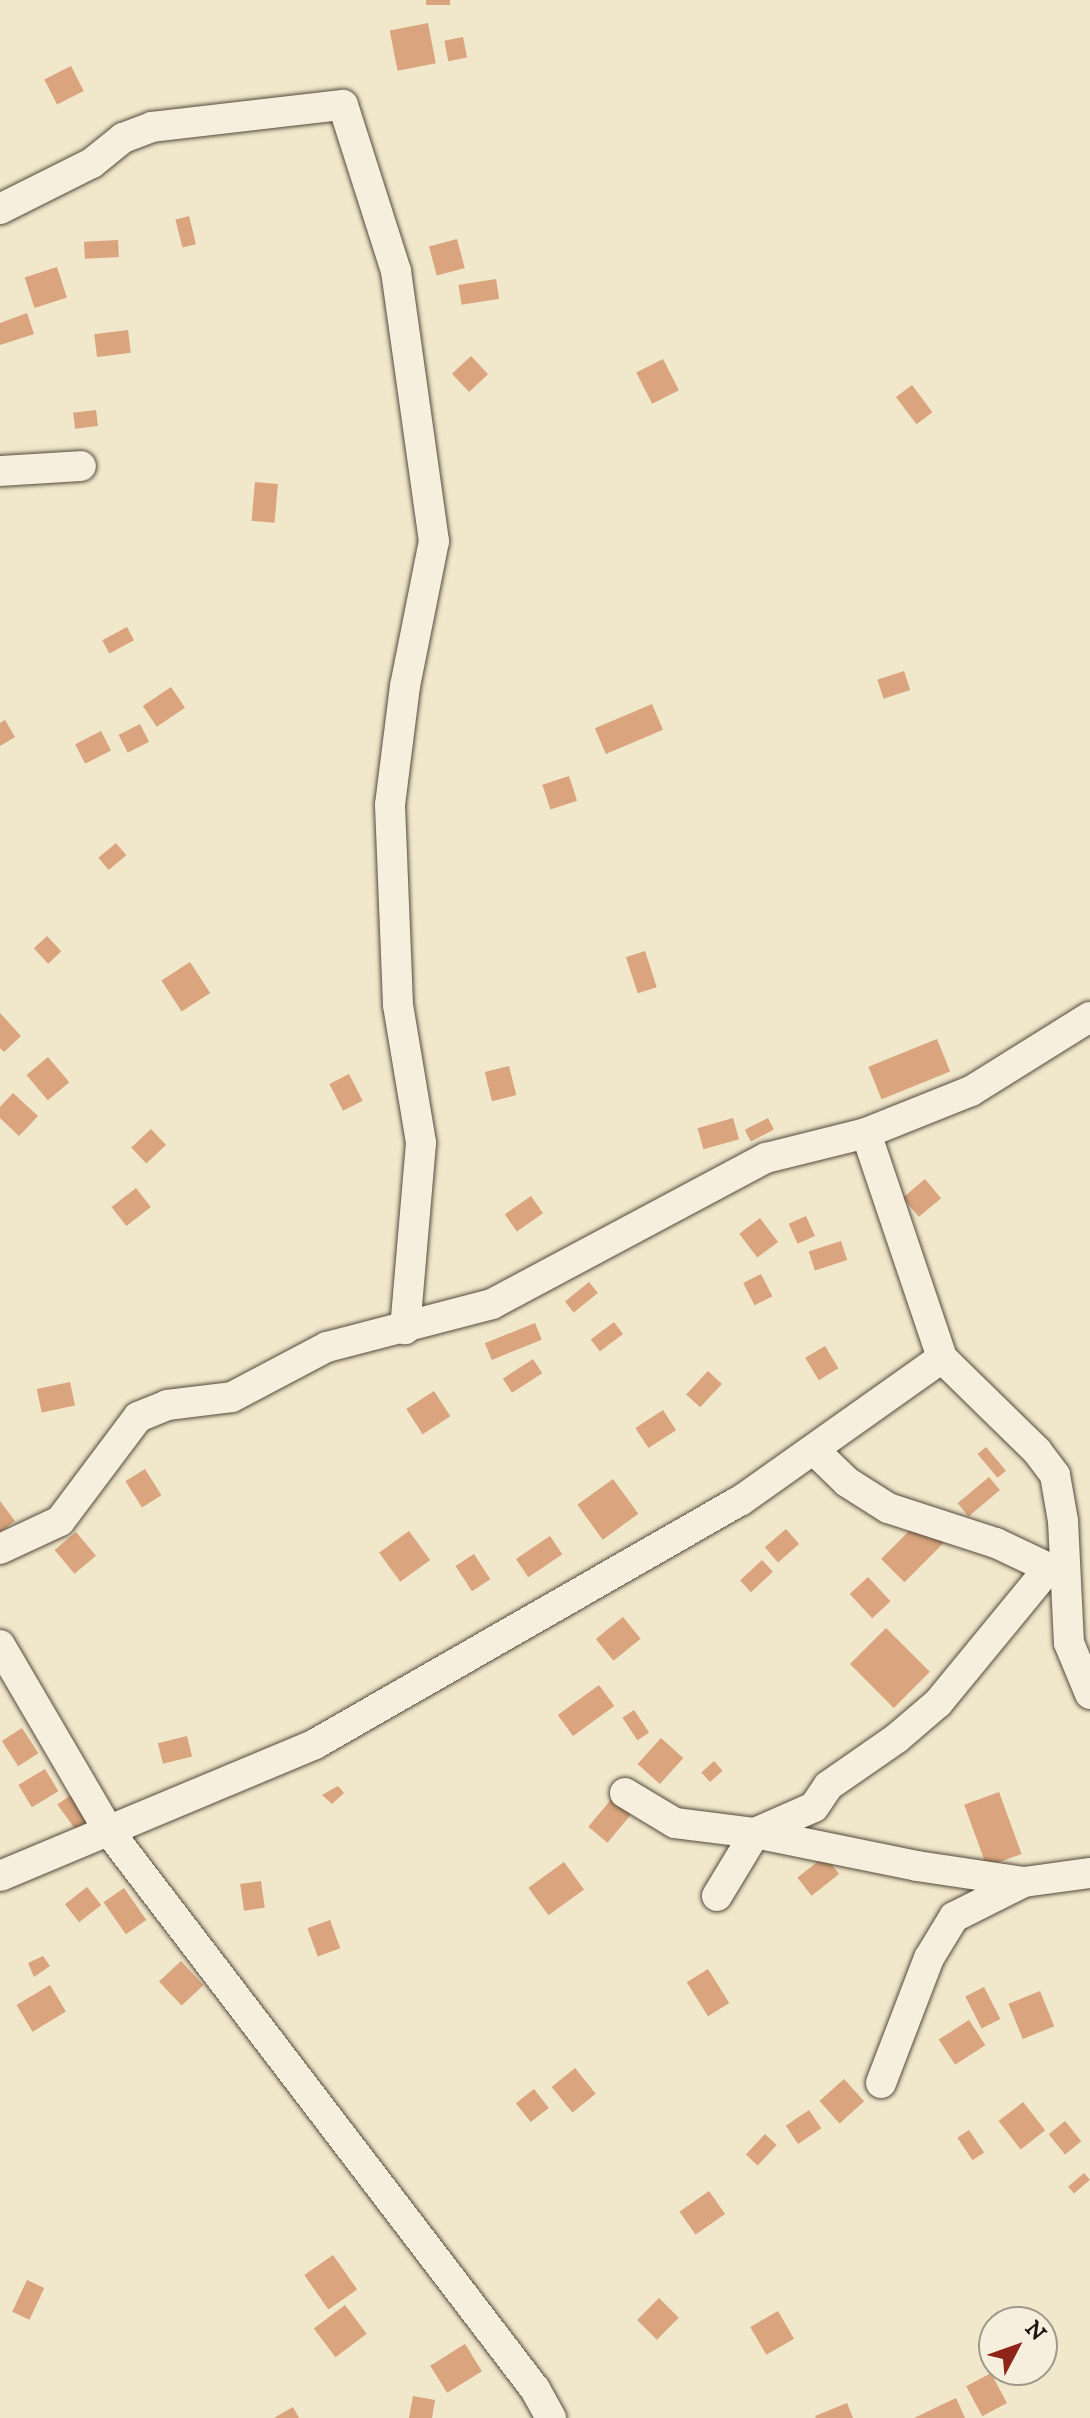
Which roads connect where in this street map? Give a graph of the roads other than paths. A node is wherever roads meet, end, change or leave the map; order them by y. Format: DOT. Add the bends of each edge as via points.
graph roads {
  1 [pos="0,209"];
  2 [pos="81,466"];
  3 [pos="0,471"];
  4 [pos="1090,1017"];
  5 [pos="866,1133"];
  6 [pos="405,1329"];
  7 [pos="942,1358"];
  8 [pos="814,1450"];
  9 [pos="0,1549"];
  10 [pos="1056,1570"];
  11 [pos="0,1645"];
  12 [pos="1090,1694"];
  13 [pos="625,1793"];
  14 [pos="108,1830"];
  15 [pos="755,1833"];
  16 [pos="1090,1873"];
  17 [pos="0,1876"];
  18 [pos="1024,1882"];
  19 [pos="717,1896"];
  20 [pos="881,2083"];
  21 [pos="551,2418"];
  1 -- 6 [label="street" via="92,163 123,138 152,127 343,105 396,271 434,541 405,686 390,805 398,1005 421,1143"];
  2 -- 3 [label="street"];
  4 -- 5 [label="street" via="971,1091"];
  5 -- 6 [label="street" via="766,1158 492,1304"];
  5 -- 7 [label="street"];
  6 -- 9 [label="street" via="327,1347 232,1397 167,1405 138,1417 60,1521"];
  7 -- 8 [label="street"];
  7 -- 10 [label="street" via="1055,1475 1063,1521"];
  8 -- 10 [label="street" via="847,1482 888,1508 996,1543"];
  8 -- 14 [label="street" via="740,1501 315,1744"];
  10 -- 12 [label="street" via="1069,1643"];
  10 -- 15 [label="street" via="938,1703 828,1786 814,1807"];
  11 -- 14 [label="street"];
  13 -- 15 [label="street" via="675,1823"];
  14 -- 17 [label="street"];
  14 -- 21 [label="street" via="535,2389"];
  15 -- 18 [label="street"];
  15 -- 19 [label="street"];
  16 -- 18 [label="street"];
  18 -- 20 [label="street" via="981,1899 954,1917 929,1958"];
}
